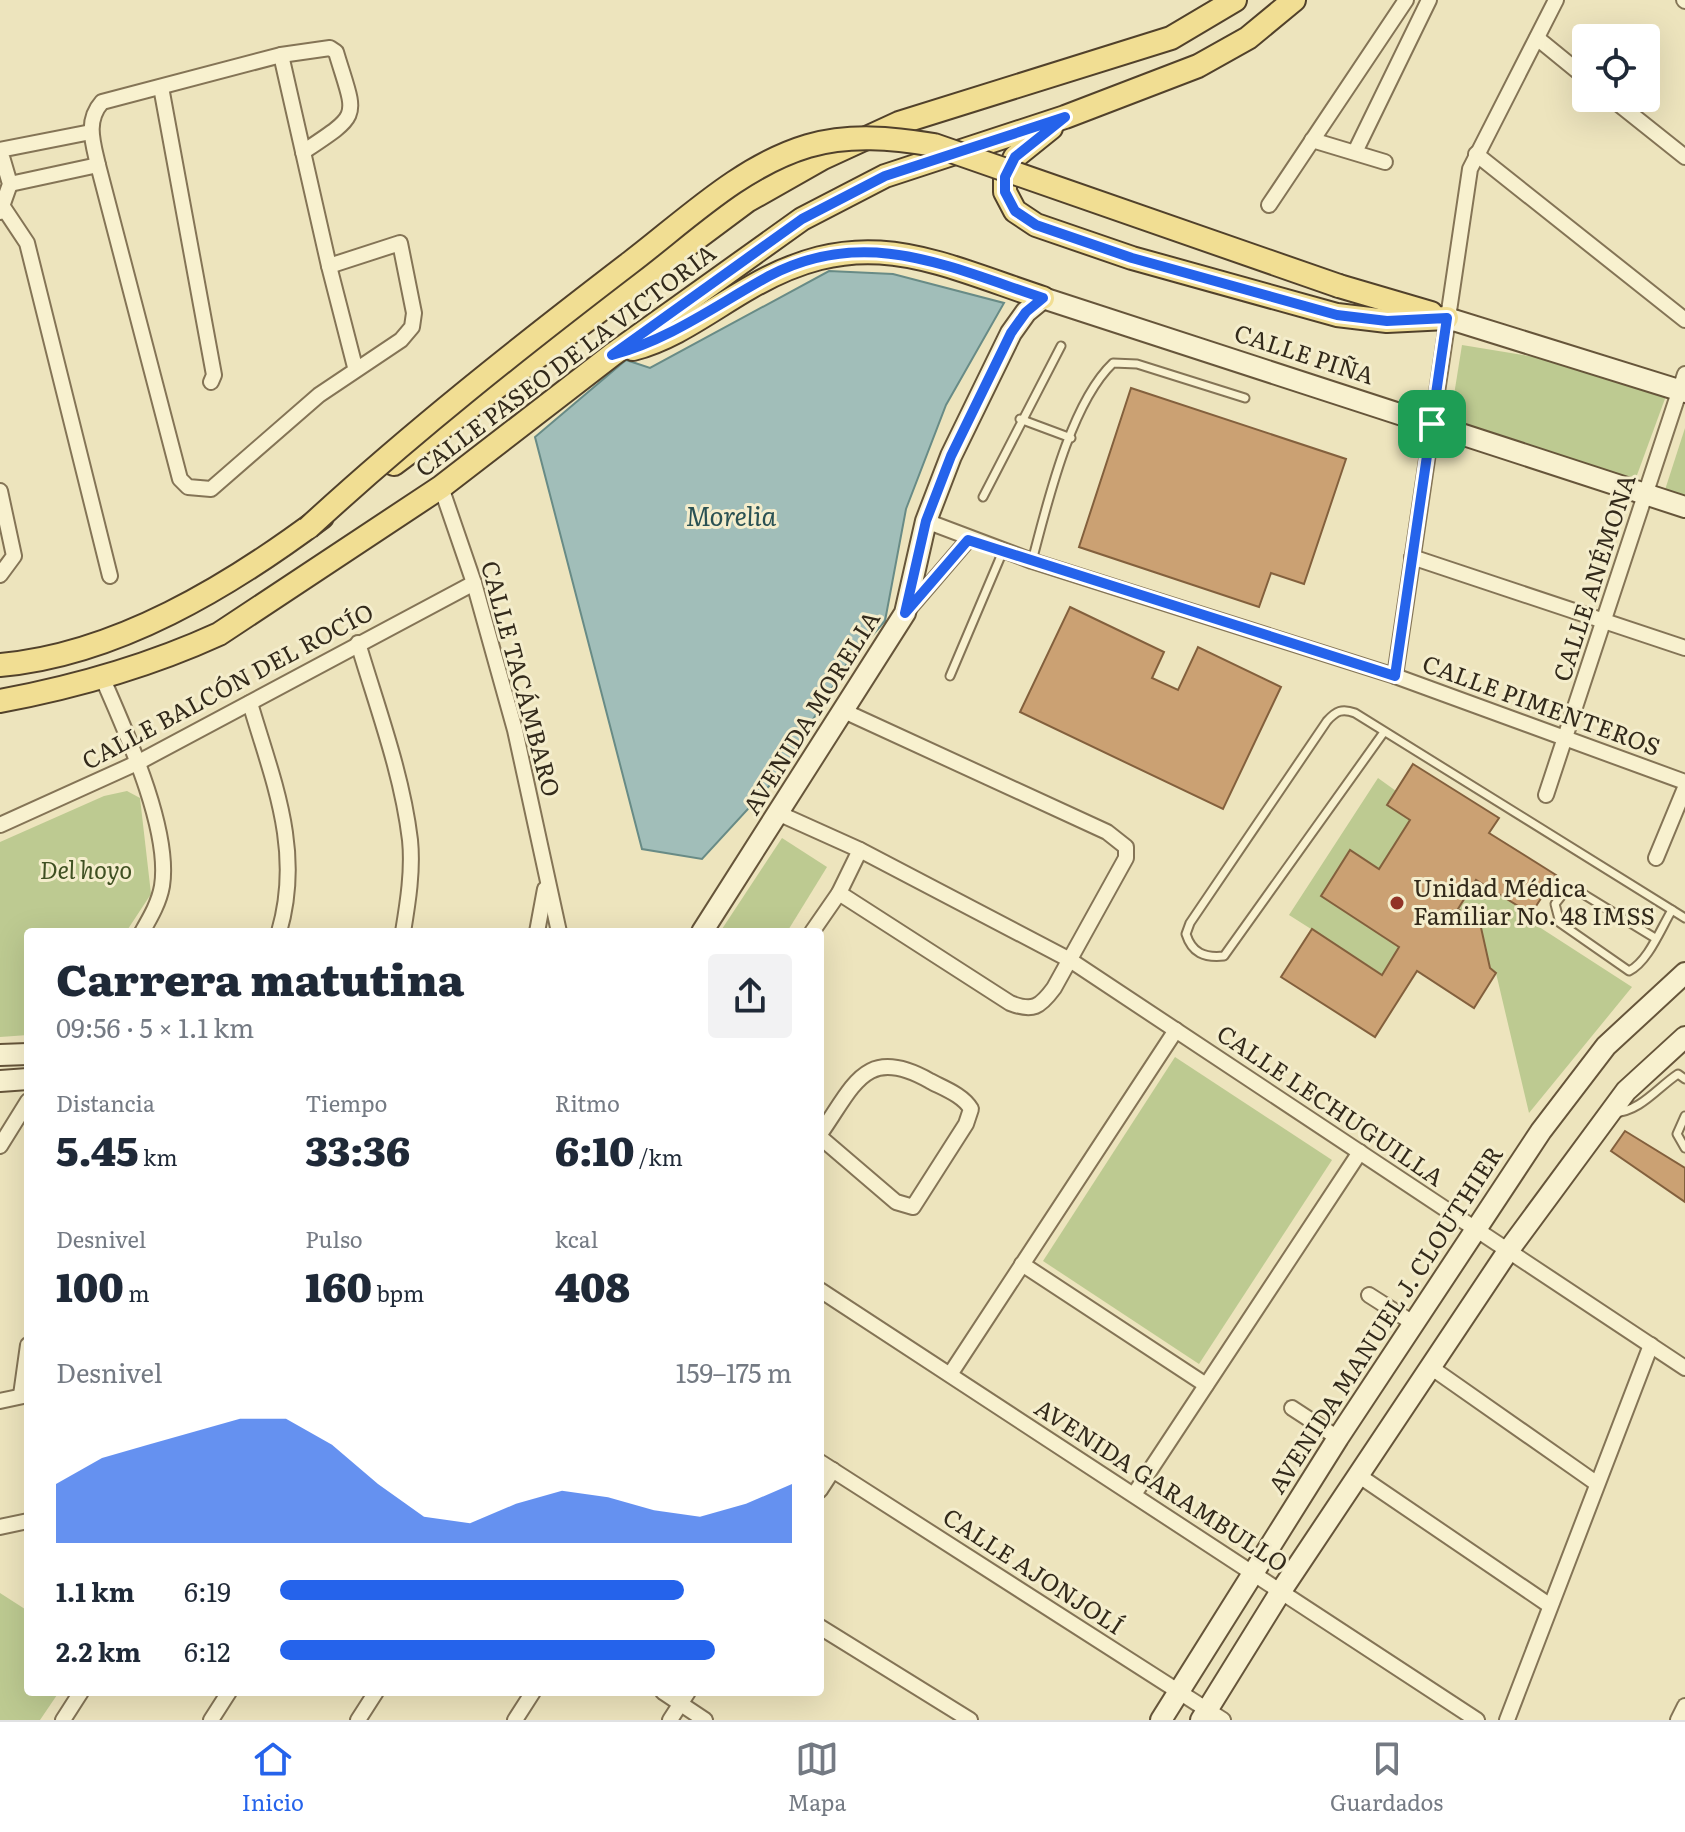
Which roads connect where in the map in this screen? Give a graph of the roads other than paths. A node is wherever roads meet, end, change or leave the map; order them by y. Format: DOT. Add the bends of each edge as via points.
graph roads {
  1 [pos="1235,0"];
  2 [pos="1294,0"];
  3 [pos="1406,0"];
  4 [pos="1429,0"];
  5 [pos="1556,0"];
  6 [pos="1537,38"];
  7 [pos="281,55"];
  8 [pos="1572,67"];
  9 [pos="161,87"];
  10 [pos="1629,112"];
  11 [pos="1065,117"];
  12 [pos="91,132"];
  13 [pos="1312,140"];
  14 [pos="0,150"];
  15 [pos="303,152"];
  16 [pos="1355,152"];
  17 [pos="1476,154"];
  18 [pos="1685,157"];
  19 [pos="1385,162"];
  20 [pos="98,165"];
  21 [pos="10,184"];
  22 [pos="1269,205"];
  23 [pos="2,209"];
  24 [pos="329,266"];
  25 [pos="1043,298"];
  26 [pos="1447,318"];
  27 [pos="1685,320"];
  28 [pos="1061,346"];
  29 [pos="612,355"];
  30 [pos="355,367"];
  31 [pos="211,382"];
  32 [pos="1683,386"];
  33 [pos="1245,398"];
  34 [pos="1020,419"];
  35 [pos="1432,424"];
  36 [pos="1071,438"];
  37 [pos="441,487"];
  38 [pos="0,491"];
  39 [pos="1645,494"];
  40 [pos="983,497"];
  41 [pos="1685,507"];
  42 [pos="926,521"];
  43 [pos="308,528"];
  44 [pos="968,540"];
  45 [pos="1003,551"];
  46 [pos="1412,557"];
  47 [pos="1032,561"];
  48 [pos="0,575"];
  49 [pos="110,576"];
  50 [pos="474,583"];
  51 [pos="905,613"];
  52 [pos="1603,622"];
  53 [pos="358,643"];
  54 [pos="1685,648"];
  55 [pos="0,665"];
  56 [pos="950,676"];
  57 [pos="1395,676"];
  58 [pos="102,677"];
  59 [pos="0,701"];
  60 [pos="250,703"];
  61 [pos="846,712"];
  62 [pos="1384,732"];
  63 [pos="1565,739"];
  64 [pos="139,762"];
  65 [pos="1685,785"];
  66 [pos="1546,795"];
  67 [pos="780,814"];
  68 [pos="0,825"];
  69 [pos="860,850"];
  70 [pos="1656,858"];
  71 [pos="546,884"];
  72 [pos="839,893"];
  73 [pos="1672,910"];
  74 [pos="1685,918"];
  75 [pos="144,928"];
  76 [pos="280,928"];
  77 [pos="404,928"];
  78 [pos="538,928"];
  79 [pos="558,928"];
  80 [pos="705,928"];
  81 [pos="815,928"];
  82 [pos="1655,938"];
  83 [pos="1070,960"];
  84 [pos="1685,973"];
  85 [pos="1176,1030"];
  86 [pos="1685,1037"];
  87 [pos="24,1054"];
  88 [pos="0,1055"];
  89 [pos="24,1079"];
  90 [pos="1685,1079"];
  91 [pos="0,1081"];
  92 [pos="24,1107"];
  93 [pos="1608,1114"];
  94 [pos="1685,1116"];
  95 [pos="824,1129"];
  96 [pos="824,1139"];
  97 [pos="0,1146"];
  98 [pos="1685,1148"];
  99 [pos="1360,1152"];
  100 [pos="1475,1229"];
  101 [pos="1508,1251"];
  102 [pos="1022,1264"];
  103 [pos="824,1293"];
  104 [pos="1369,1295"];
  105 [pos="1413,1323"];
  106 [pos="1651,1345"];
  107 [pos="1429,1366"];
  108 [pos="1685,1368"];
  109 [pos="951,1373"];
  110 [pos="1206,1385"];
  111 [pos="24,1395"];
  112 [pos="0,1401"];
  113 [pos="1292,1408"];
  114 [pos="1338,1438"];
  115 [pos="826,1466"];
  116 [pos="1358,1475"];
  117 [pos="1596,1483"];
  118 [pos="1135,1493"];
  119 [pos="24,1522"];
  120 [pos="0,1527"];
  121 [pos="1252,1572"];
  122 [pos="1281,1591"];
  123 [pos="1549,1605"];
  124 [pos="824,1629"];
  125 [pos="1177,1690"];
  126 [pos="78,1696"];
  127 [pos="226,1696"];
  128 [pos="373,1696"];
  129 [pos="530,1696"];
  130 [pos="684,1698"];
  131 [pos="1685,1706"];
  132 [pos="1210,1717"];
  133 [pos="63,1720"];
  134 [pos="211,1720"];
  135 [pos="358,1720"];
  136 [pos="515,1720"];
  137 [pos="670,1720"];
  138 [pos="705,1720"];
  139 [pos="970,1720"];
  140 [pos="1161,1720"];
  141 [pos="1477,1720"];
  142 [pos="1507,1720"];
  143 [pos="1678,1720"];
  1 -- 43 [label="main road, CALLE PASEO DE LA VICTORIA" via="1171,38 899,123 747,201"];
  2 -- 11 [label="main road, CALLE PASEO DE LA VICTORIA" via="1248,38 1198,66"];
  3 -- 13 [label="street"];
  4 -- 16 [label="street"];
  5 -- 6 [label="street"];
  6 -- 8 [label="street"];
  6 -- 17 [label="street"];
  7 -- 9 [label="street"];
  7 -- 15 [label="street"];
  7 -- 15 [label="street" via="330,48 336,52 351,112 347,123"];
  9 -- 12 [label="street" via="102,102"];
  9 -- 31 [label="street" via="214,375"];
  10 -- 18 [label="street"];
  11 -- 26 [label="main road" via="1015,157 1005,177 1005,192 1015,211 1036,225 1132,258 1337,315 1387,321"];
  11 -- 29 [label="main road, CALLE PASEO DE LA VICTORIA" via="885,176 802,219"];
  12 -- 14 [label="street"];
  12 -- 20 [label="street"];
  13 -- 16 [label="street"];
  13 -- 22 [label="street"];
  14 -- 21 [label="street"];
  15 -- 24 [label="street"];
  16 -- 19 [label="street"];
  17 -- 26 [label="street"];
  17 -- 27 [label="street"];
  20 -- 21 [label="street"];
  20 -- 30 [label="street" via="180,479 188,487 211,489"];
  21 -- 23 [label="street"];
  23 -- 49 [label="street" via="27,243"];
  24 -- 30 [label="street"];
  24 -- 30 [label="street" via="400,243 412,327 401,340"];
  25 -- 29 [label="main road" via="902,253 836,253 803,261 667,336"];
  25 -- 35 [label="main road, CALLE PIÑA"];
  25 -- 42 [label="main road, AVENIDA MORELIA" via="1011,333"];
  26 -- 32 [label="main road"];
  26 -- 35 [label="street"];
  26 -- 43 [label="main road, bridge" via="1339,286 934,145 865,138 809,146 764,164 702,207 434,416"];
  28 -- 34 [label="lane"];
  29 -- 37 [label="main road, CALLE PASEO DE LA VICTORIA"];
  32 -- 39 [label="street, CALLE ANÉMONA"];
  33 -- 36 [label="lane" via="1137,364 1113,363 1101,374"];
  34 -- 36 [label="lane"];
  34 -- 40 [label="lane"];
  35 -- 39 [label="main road, CALLE PIÑA"];
  35 -- 46 [label="street"];
  36 -- 47 [label="lane"];
  37 -- 50 [label="street, CALLE TACÁMBARO"];
  37 -- 58 [label="main road, CALLE PASEO DE LA VICTORIA" via="219,634"];
  38 -- 48 [label="street" via="14,556"];
  39 -- 41 [label="main road, CALLE PIÑA"];
  39 -- 52 [label="street, CALLE ANÉMONA"];
  42 -- 44 [label="street, CALLE PIMENTEROS"];
  42 -- 51 [label="main road, AVENIDA MORELIA"];
  43 -- 55 [label="main road, CALLE PASEO DE LA VICTORIA" via="156,618 83,646"];
  44 -- 45 [label="street, CALLE PIMENTEROS"];
  44 -- 51 [label="street"];
  45 -- 47 [label="street, CALLE PIMENTEROS"];
  45 -- 56 [label="lane"];
  46 -- 52 [label="street"];
  46 -- 57 [label="street"];
  47 -- 57 [label="street, CALLE PIMENTEROS"];
  50 -- 53 [label="street, CALLE BALCÓN DEL ROCÍO"];
  50 -- 71 [label="street, CALLE TACÁMBARO" via="515,730"];
  51 -- 61 [label="main road, AVENIDA MORELIA"];
  52 -- 54 [label="street"];
  52 -- 63 [label="street, CALLE ANÉMONA"];
  53 -- 60 [label="street, CALLE BALCÓN DEL ROCÍO"];
  53 -- 77 [label="street" via="410,841"];
  57 -- 63 [label="street, CALLE PIMENTEROS"];
  58 -- 59 [label="main road, CALLE PASEO DE LA VICTORIA"];
  58 -- 64 [label="street"];
  60 -- 64 [label="street, CALLE BALCÓN DEL ROCÍO"];
  60 -- 76 [label="street" via="285,822 291,862"];
  61 -- 67 [label="main road, AVENIDA MORELIA"];
  61 -- 83 [label="street" via="1126,847 1126,858"];
  62 -- 62 [label="lane" via="1347,710 1327,721 1190,923 1186,934 1193,949 1224,956"];
  62 -- 73 [label="lane"];
  63 -- 65 [label="street, CALLE PIMENTEROS"];
  63 -- 66 [label="street, CALLE ANÉMONA"];
  64 -- 68 [label="street, CALLE BALCÓN DEL ROCÍO"];
  64 -- 75 [label="street" via="163,869 159,897"];
  65 -- 70 [label="street"];
  67 -- 69 [label="street, CALLE LECHUGUILLA"];
  67 -- 80 [label="main road, AVENIDA MORELIA"];
  69 -- 72 [label="street"];
  69 -- 83 [label="street, CALLE LECHUGUILLA"];
  71 -- 78 [label="street, CALLE TACÁMBARO"];
  71 -- 79 [label="street, CALLE TACÁMBARO"];
  72 -- 81 [label="street"];
  72 -- 83 [label="street" via="1023,1008 1041,1006"];
  73 -- 74 [label="lane"];
  73 -- 82 [label="lane"];
  82 -- 82 [label="lane" via="1629,971 1560,923 1555,904 1566,890 1575,889"];
  83 -- 85 [label="street, CALLE LECHUGUILLA"];
  84 -- 100 [label="main road, AVENIDA MANUEL J. CLOUTHIER" via="1606,1046"];
  85 -- 99 [label="street, CALLE LECHUGUILLA"];
  85 -- 102 [label="street"];
  86 -- 93 [label="main road"];
  87 -- 88 [label="main road"];
  89 -- 91 [label="main road"];
  90 -- 93 [label="lane" via="1678,1074 1624,1112"];
  92 -- 97 [label="street"];
  93 -- 101 [label="main road"];
  94 -- 98 [label="lane" via="1677,1134"];
  95 -- 96 [label="street" via="860,1079 881,1066 909,1069 971,1109 913,1207 896,1202"];
  99 -- 100 [label="street, CALLE LECHUGUILLA"];
  99 -- 110 [label="street"];
  100 -- 101 [label="street, CALLE LECHUGUILLA"];
  100 -- 105 [label="main road, AVENIDA MANUEL J. CLOUTHIER"];
  101 -- 106 [label="street, CALLE LECHUGUILLA"];
  101 -- 107 [label="main road"];
  102 -- 109 [label="street"];
  102 -- 110 [label="street"];
  103 -- 109 [label="street, AVENIDA GARAMBULLO"];
  104 -- 105 [label="street"];
  105 -- 114 [label="main road, AVENIDA MANUEL J. CLOUTHIER"];
  106 -- 108 [label="street, CALLE LECHUGUILLA"];
  106 -- 117 [label="street"];
  107 -- 116 [label="main road"];
  107 -- 117 [label="street"];
  109 -- 118 [label="street, AVENIDA GARAMBULLO"];
  110 -- 118 [label="street"];
  111 -- 112 [label="street"];
  113 -- 114 [label="street"];
  114 -- 121 [label="main road, AVENIDA MANUEL J. CLOUTHIER"];
  115 -- 125 [label="street, CALLE AJONJOLÍ"];
  116 -- 122 [label="main road"];
  116 -- 123 [label="street"];
  117 -- 123 [label="street"];
  118 -- 121 [label="street, AVENIDA GARAMBULLO"];
  119 -- 120 [label="street"];
  121 -- 122 [label="street, AVENIDA GARAMBULLO"];
  121 -- 125 [label="main road, AVENIDA MANUEL J. CLOUTHIER"];
  122 -- 132 [label="main road"];
  122 -- 141 [label="street, AVENIDA GARAMBULLO"];
  123 -- 142 [label="street"];
  124 -- 139 [label="street"];
  125 -- 132 [label="street, CALLE AJONJOLÍ"];
  125 -- 140 [label="main road, AVENIDA MANUEL J. CLOUTHIER"];
  126 -- 133 [label="street"];
  127 -- 134 [label="street"];
  128 -- 135 [label="street"];
  129 -- 136 [label="street"];
  130 -- 137 [label="street"];
  130 -- 138 [label="street"];
  131 -- 143 [label="street"];
}
